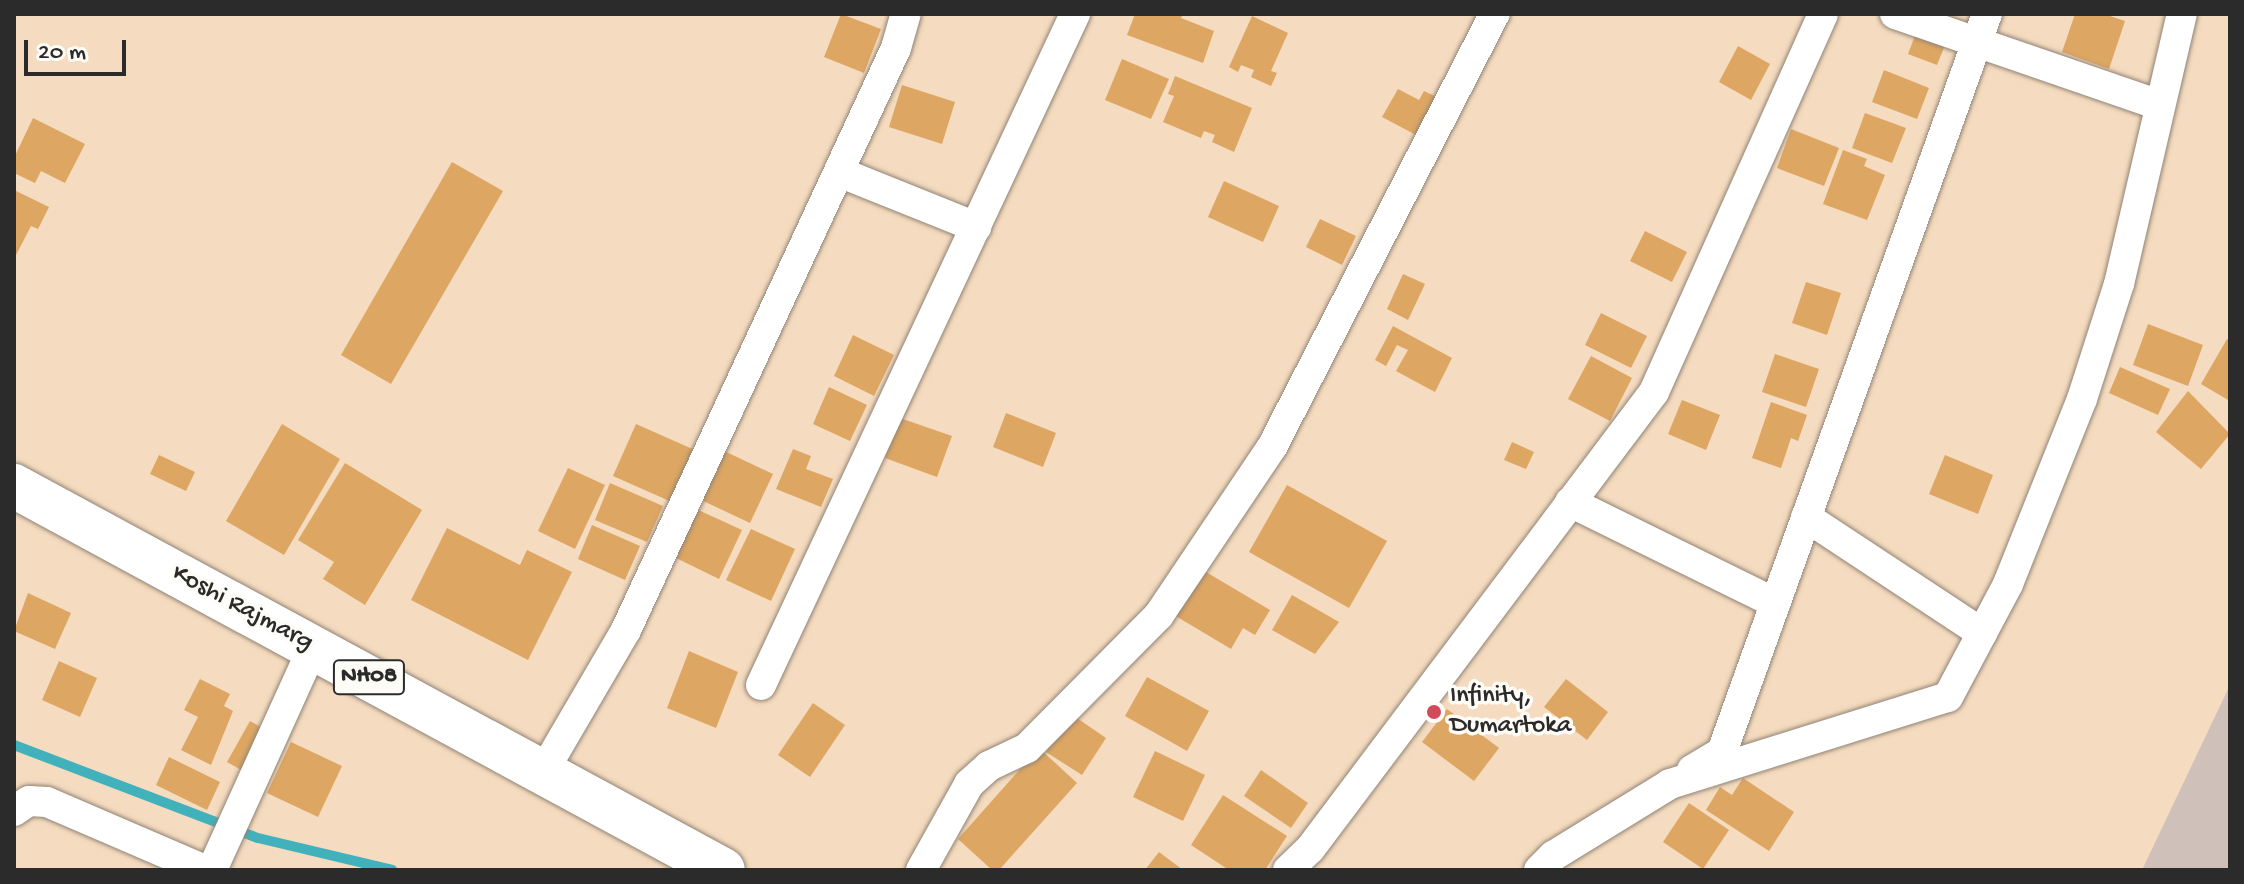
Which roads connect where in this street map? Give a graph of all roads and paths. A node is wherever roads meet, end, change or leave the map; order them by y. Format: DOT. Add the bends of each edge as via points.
graph roads {
  1 [pos="906,14"];
  2 [pos="1075,14"];
  3 [pos="1495,14"];
  4 [pos="1823,14"];
  5 [pos="1895,14"];
  6 [pos="1987,14"];
  7 [pos="2182,14"];
  8 [pos="1976,44"];
  9 [pos="2160,105"];
  10 [pos="839,172"];
  11 [pos="976,227"];
  12 [pos="14,486"];
  13 [pos="1570,502"];
  14 [pos="1806,517"];
  15 [pos="1775,603"];
  16 [pos="1982,633"];
  17 [pos="313,647"];
  18 [pos="761,685"];
  19 [pos="543,772"];
  20 [pos="1670,784"];
  21 [pos="14,811"];
  22 [pos="213,863"];
  23 [pos="723,870"];
  24 [pos="921,870"];
  25 [pos="1288,870"];
  26 [pos="1539,870"];
  1 -- 10 [label="street" via="896,48"];
  2 -- 11 [label="street"];
  3 -- 24 [label="street" via="1263,460 1159,615 1027,748 989,766 969,784"];
  4 -- 13 [label="street" via="1654,392"];
  5 -- 8 [label="street"];
  6 -- 8 [label="street"];
  7 -- 9 [label="street"];
  8 -- 9 [label="street"];
  8 -- 14 [label="street"];
  9 -- 16 [label="street" via="2119,284 2082,399 2008,584"];
  10 -- 11 [label="street"];
  10 -- 19 [label="street" via="626,630"];
  11 -- 18 [label="street"];
  12 -- 17 [label="main road, Koshi Rajmarg / NH08"];
  13 -- 15 [label="street"];
  13 -- 25 [label="street" via="1310,849"];
  14 -- 15 [label="street"];
  14 -- 16 [label="street"];
  15 -- 20 [label="street" via="1722,752"];
  16 -- 20 [label="street" via="1948,697"];
  17 -- 19 [label="main road, Koshi Rajmarg / NH08"];
  17 -- 22 [label="street"];
  19 -- 23 [label="main road, Koshi Rajmarg / NH08"];
  20 -- 26 [label="street" via="1553,856"];
  21 -- 22 [label="street" via="29,801 47,802"];
}
